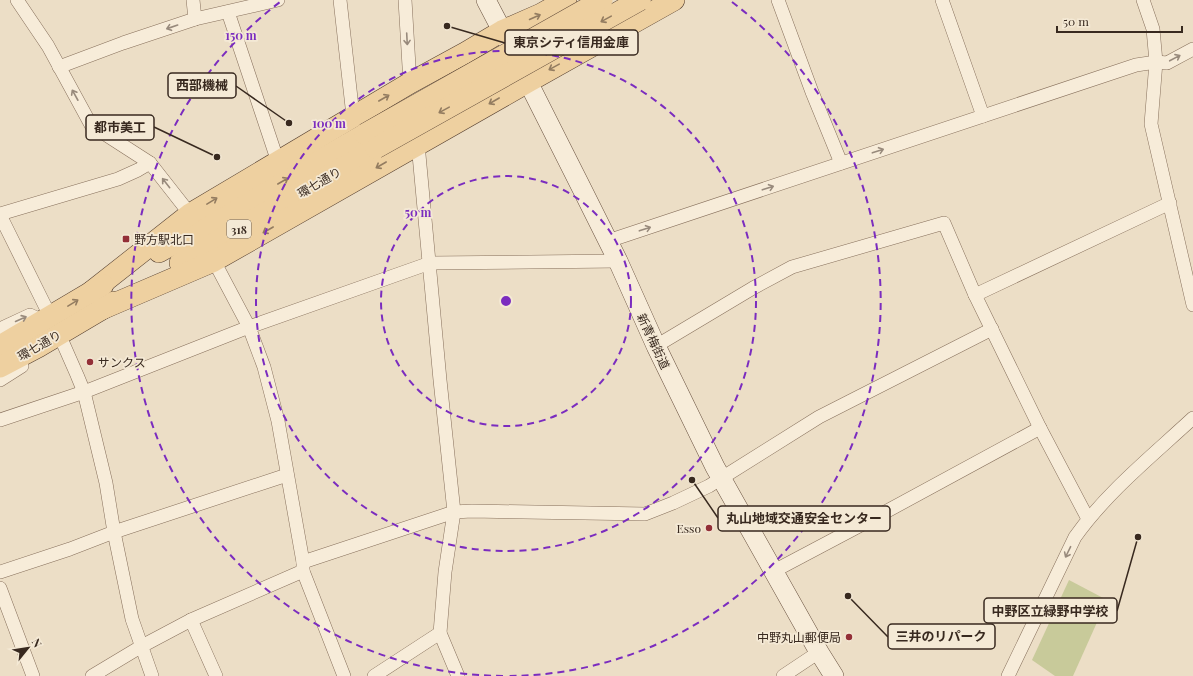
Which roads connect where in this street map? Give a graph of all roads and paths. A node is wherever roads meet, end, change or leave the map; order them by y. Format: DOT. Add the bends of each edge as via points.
graph roads {
  1 [pos="17,0"];
  2 [pos="193,0"];
  3 [pos="278,0"];
  4 [pos="340,0"];
  5 [pos="405,0"];
  6 [pos="486,0"];
  7 [pos="566,0"];
  8 [pos="602,0"];
  9 [pos="640,0"];
  10 [pos="674,0"];
  11 [pos="778,0"];
  12 [pos="942,0"];
  13 [pos="1144,0"];
  14 [pos="228,12"];
  15 [pos="195,19"];
  16 [pos="502,31"];
  17 [pos="1193,49"];
  18 [pos="1156,62"];
  19 [pos="59,67"];
  20 [pos="528,82"];
  21 [pos="410,83"];
  22 [pos="353,116"];
  23 [pos="983,116"];
  24 [pos="371,141"];
  25 [pos="418,144"];
  26 [pos="278,162"];
  27 [pos="150,163"];
  28 [pos="841,163"];
  29 [pos="1170,202"];
  30 [pos="190,214"];
  31 [pos="0,215"];
  32 [pos="608,241"];
  33 [pos="214,261"];
  34 [pos="618,261"];
  35 [pos="430,263"];
  36 [pos="1190,277"];
  37 [pos="975,295"];
  38 [pos="97,300"];
  39 [pos="1193,305"];
  40 [pos="249,327"];
  41 [pos="50,328"];
  42 [pos="0,329"];
  43 [pos="992,329"];
  44 [pos="0,346"];
  45 [pos="656,346"];
  46 [pos="0,367"];
  47 [pos="0,380"];
  48 [pos="84,392"];
  49 [pos="1193,418"];
  50 [pos="0,420"];
  51 [pos="1040,428"];
  52 [pos="287,475"];
  53 [pos="722,479"];
  54 [pos="454,512"];
  55 [pos="1088,519"];
  56 [pos="114,532"];
  57 [pos="303,566"];
  58 [pos="774,571"];
  59 [pos="0,572"];
  60 [pos="0,588"];
  61 [pos="191,620"];
  62 [pos="440,633"];
  63 [pos="142,646"];
  64 [pos="819,652"];
  65 [pos="33,676"];
  66 [pos="92,676"];
  67 [pos="152,676"];
  68 [pos="216,676"];
  69 [pos="344,676"];
  70 [pos="374,676"];
  71 [pos="458,676"];
  72 [pos="783,676"];
  73 [pos="834,676"];
  74 [pos="1008,676"];
  1 -- 19 [label="street"];
  2 -- 15 [label="street"];
  3 -- 14 [label="street"];
  4 -- 22 [label="street"];
  5 -- 21 [label="street, one-way"];
  6 -- 16 [label="main road, 新青梅街道"];
  16 -- 7 [label="main road, one-way"];
  8 -- 24 [label="main road, 環七通り / 318, bridge"];
  9 -- 24 [label="main road, 環七通り / 318, one-way, bridge"];
  10 -- 20 [label="main road, one-way"];
  11 -- 28 [label="street"];
  12 -- 23 [label="street"];
  13 -- 18 [label="street" via="1153,29"];
  14 -- 15 [label="street"];
  14 -- 26 [label="street"];
  15 -- 19 [label="street, one-way"];
  16 -- 20 [label="main road, 新青梅街道"];
  16 -- 21 [label="main road"];
  18 -- 17 [label="street, one-way" via="1166,63"];
  18 -- 23 [label="street" via="1136,65"];
  18 -- 29 [label="street" via="1151,124"];
  27 -- 19 [label="street, one-way" via="91,125"];
  20 -- 25 [label="main road, one-way"];
  20 -- 32 [label="main road, 新青梅街道"];
  22 -- 21 [label="main road, one-way"];
  22 -- 26 [label="main road"];
  28 -- 23 [label="street, one-way"];
  24 -- 38 [label="main road, 環七通り / 318"];
  25 -- 33 [label="main road, one-way"];
  25 -- 35 [label="street"];
  30 -- 26 [label="main road, one-way"];
  30 -- 27 [label="street, one-way"];
  27 -- 31 [label="street" via="118,179"];
  32 -- 28 [label="street, one-way"];
  29 -- 36 [label="street"];
  29 -- 37 [label="street"];
  30 -- 38 [label="main road"];
  31 -- 41 [label="street"];
  32 -- 34 [label="main road, 新青梅街道"];
  33 -- 38 [label="main road"];
  33 -- 40 [label="street"];
  34 -- 35 [label="street"];
  34 -- 45 [label="main road, 新青梅街道"];
  35 -- 40 [label="street"];
  35 -- 54 [label="street"];
  36 -- 39 [label="street"];
  37 -- 43 [label="street"];
  37 -- 45 [label="street" via="944,224 792,267"];
  38 -- 41 [label="main road, 環七通り / 318"];
  40 -- 48 [label="street"];
  40 -- 52 [label="street" via="264,367 278,421"];
  42 -- 41 [label="street, one-way" via="30,315"];
  41 -- 44 [label="main road, 環七通り / 318"];
  41 -- 46 [label="main road, 環七通り / 318"];
  41 -- 47 [label="street" via="49,349"];
  41 -- 48 [label="street"];
  43 -- 51 [label="street"];
  43 -- 53 [label="street" via="819,417"];
  45 -- 53 [label="main road, 新青梅街道"];
  48 -- 50 [label="street"];
  48 -- 56 [label="street" via="106,483"];
  49 -- 55 [label="street" via="1130,475"];
  51 -- 55 [label="street"];
  51 -- 58 [label="street"];
  52 -- 56 [label="street"];
  52 -- 57 [label="street"];
  53 -- 54 [label="street" via="645,514"];
  53 -- 58 [label="main road, 新青梅街道"];
  54 -- 57 [label="street"];
  54 -- 62 [label="street" via="445,572"];
  55 -- 74 [label="street, one-way" via="1075,537"];
  56 -- 59 [label="street"];
  56 -- 63 [label="street" via="132,619"];
  57 -- 61 [label="street"];
  57 -- 69 [label="street"];
  58 -- 64 [label="main road, 新青梅街道"];
  60 -- 65 [label="street"];
  61 -- 63 [label="street"];
  61 -- 68 [label="street"];
  62 -- 70 [label="street"];
  62 -- 71 [label="street"];
  63 -- 66 [label="street"];
  63 -- 67 [label="street"];
  64 -- 72 [label="street"];
  64 -- 73 [label="main road, 新青梅街道"];
}
